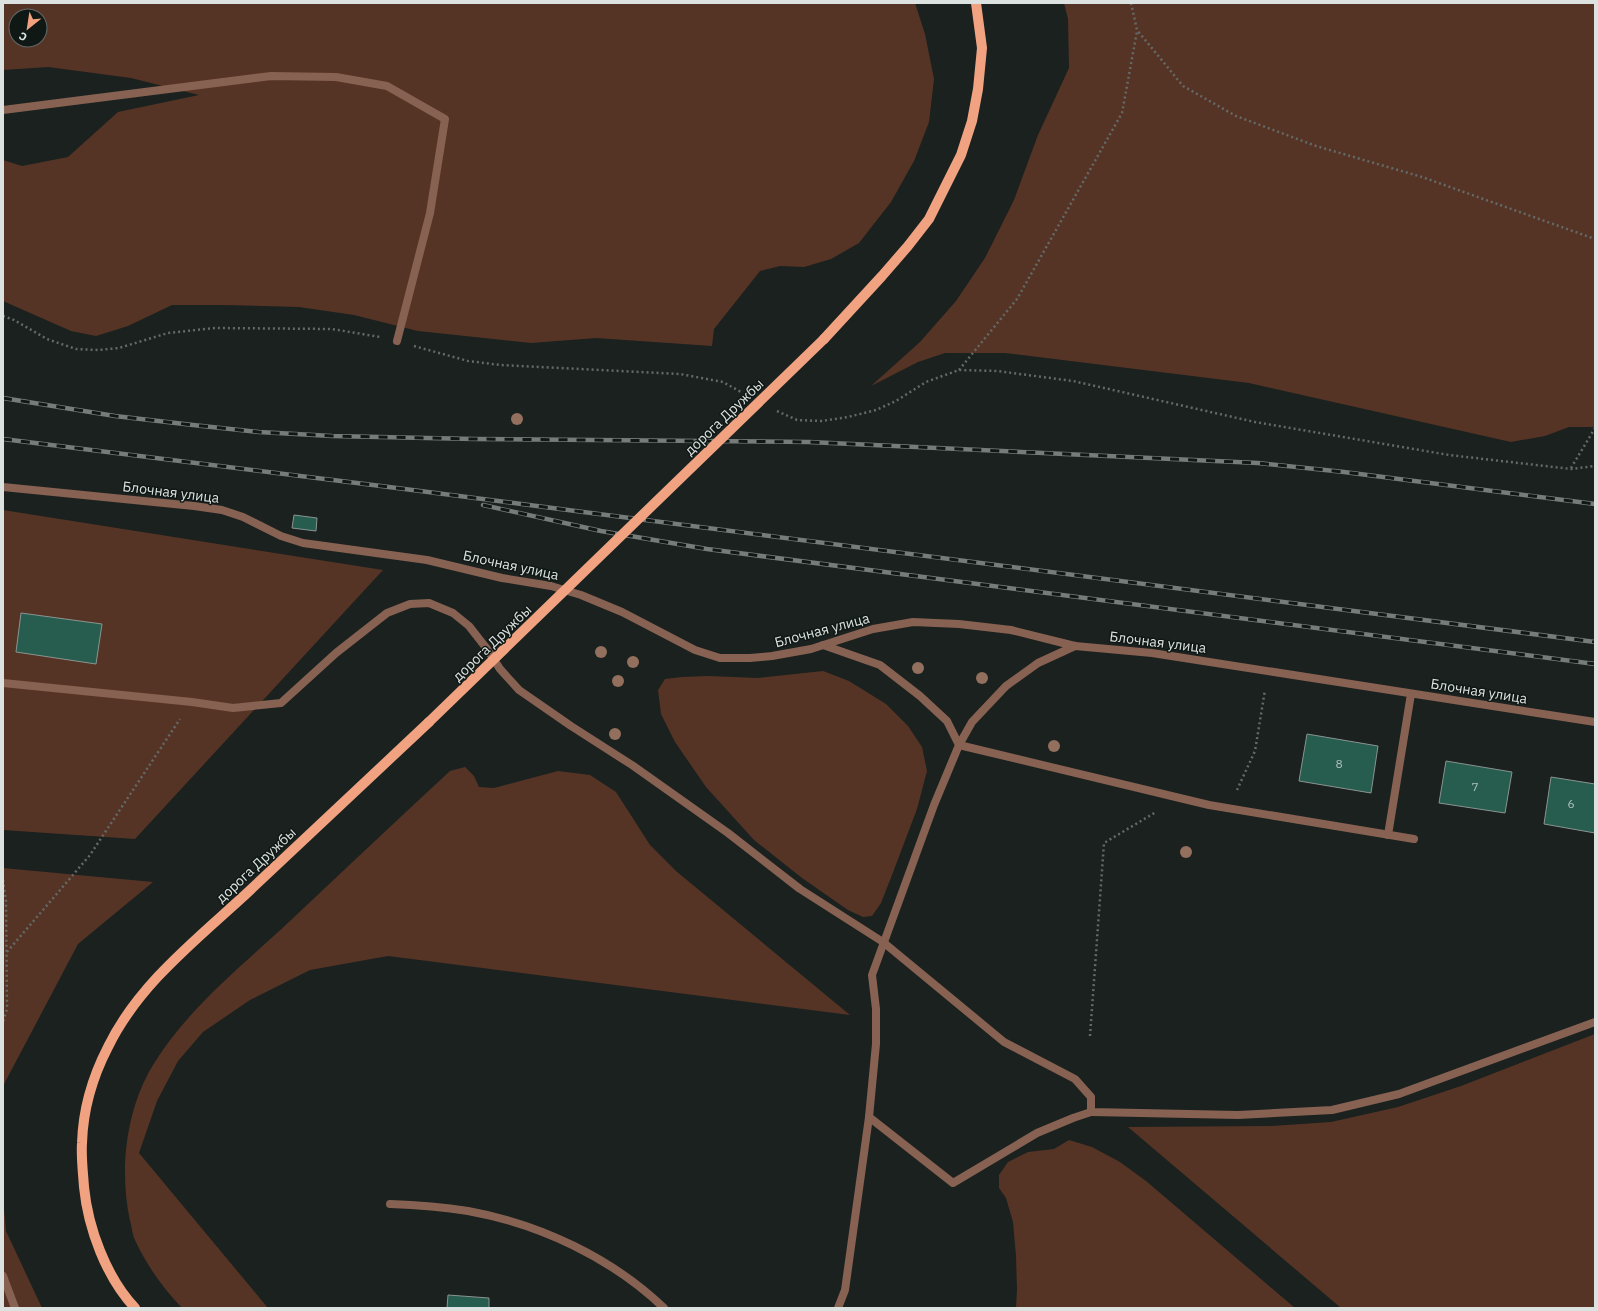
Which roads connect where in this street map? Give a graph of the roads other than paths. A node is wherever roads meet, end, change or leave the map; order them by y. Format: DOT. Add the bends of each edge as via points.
graph roads {
  1 [pos="976,3"];
  2 [pos="3,110"];
  3 [pos="397,341"];
  4 [pos="3,487"];
  5 [pos="823,645"];
  6 [pos="1075,646"];
  7 [pos="3,683"];
  8 [pos="1411,694"];
  9 [pos="1595,722"];
  10 [pos="959,745"];
  11 [pos="1388,834"];
  12 [pos="1414,839"];
  13 [pos="883,942"];
  14 [pos="1595,1022"];
  15 [pos="1091,1112"];
  16 [pos="869,1117"];
  17 [pos="390,1204"];
  18 [pos="3,1276"];
  19 [pos="15,1308"];
  20 [pos="135,1308"];
  21 [pos="664,1308"];
  22 [pos="838,1308"];
  1 -- 20 [label="main road, дорога Дружбы, bridge" via="982,48 972,122 961,155 929,219 888,270 824,339 429,722 164,970 123,1020 97,1070 84,1120 81,1144 85,1197 90,1221 112,1275"];
  2 -- 3 [label="street" via="271,76 336,77 387,86 445,119 430,213"];
  4 -- 5 [label="street, Блочная улица" via="222,510 303,543 427,560 502,578 551,586 622,612 695,650 720,658 772,656"];
  5 -- 6 [label="street, Блочная улица" via="873,629 913,622 1012,630"];
  5 -- 10 [label="street" via="880,666 920,696 947,721"];
  6 -- 8 [label="street, Блочная улица" via="1152,653"];
  6 -- 10 [label="street" via="1038,663 1006,686 972,722"];
  7 -- 13 [label="street" via="233,708 281,703 336,653 387,613 410,604 429,603 453,613 468,626 519,690 728,832 800,889"];
  8 -- 9 [label="street, Блочная улица"];
  8 -- 11 [label="street"];
  10 -- 11 [label="street" via="1209,805"];
  10 -- 13 [label="street"];
  11 -- 12 [label="street"];
  13 -- 15 [label="street" via="1004,1042 1076,1079 1091,1097"];
  13 -- 16 [label="street" via="872,975 876,1037"];
  14 -- 15 [label="street" via="1399,1094 1332,1110 1238,1114"];
  15 -- 16 [label="street" via="1037,1133 953,1183"];
  16 -- 22 [label="street" via="845,1290"];
  17 -- 21 [label="street" via="470,1212 547,1234 624,1275"];
  18 -- 19 [label="street"];
}
